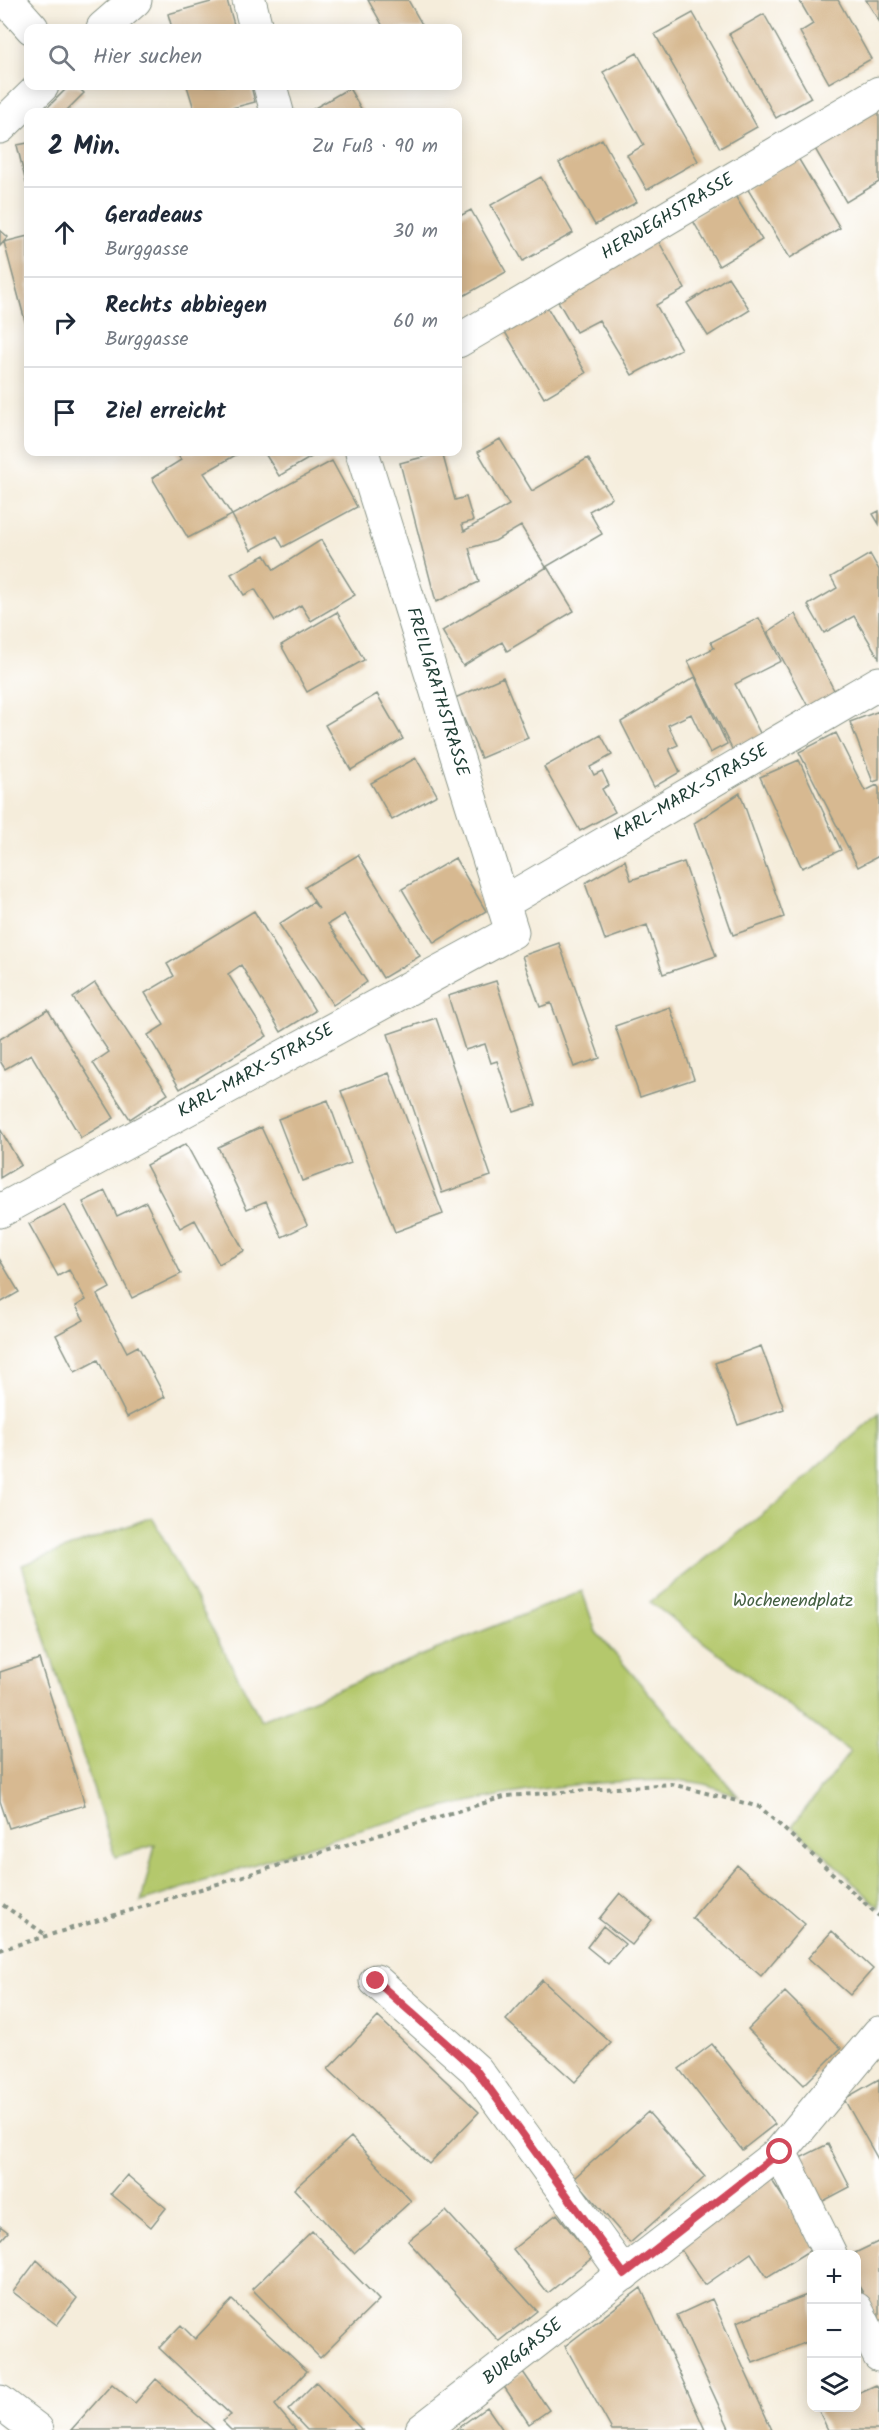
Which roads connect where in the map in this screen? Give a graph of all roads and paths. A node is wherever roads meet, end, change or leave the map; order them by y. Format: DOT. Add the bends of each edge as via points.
graph roads {
  1 [pos="7,0"];
  2 [pos="135,0"];
  3 [pos="249,0"];
  4 [pos="28,24"];
  5 [pos="108,24"];
  6 [pos="255,24"];
  7 [pos="38,90"];
  8 [pos="271,90"];
  9 [pos="879,93"];
  10 [pos="276,108"];
  11 [pos="0,127"];
  12 [pos="462,339"];
  13 [pos="363,456"];
  14 [pos="879,682"];
  15 [pos="508,917"];
  16 [pos="0,1211"];
  17 [pos="3,1905"];
  18 [pos="879,1916"];
  19 [pos="46,1935"];
  20 [pos="0,1950"];
  21 [pos="376,1981"];
  22 [pos="879,2033"];
  23 [pos="780,2152"];
  24 [pos="828,2250"];
  25 [pos="624,2274"];
  26 [pos="861,2319"];
  27 [pos="879,2355"];
  28 [pos="0,2402"];
  29 [pos="37,2430"];
  30 [pos="422,2430"];
  1 -- 4 [label="street"];
  2 -- 5 [label="street"];
  3 -- 6 [label="street"];
  7 -- 11 [label="street"];
  8 -- 10 [label="street"];
  9 -- 12 [label="street, HERWEGHSTRASSE"];
  13 -- 15 [label="street, FREILIGRATHSTRASSE"];
  14 -- 15 [label="street, KARL-MARX-STRASSE"];
  15 -- 16 [label="street, KARL-MARX-STRASSE"];
  17 -- 19 [label="path"];
  18 -- 19 [label="path" via="760,1807 671,1784 507,1796"];
  19 -- 20 [label="path"];
  21 -- 25 [label="street" via="476,2070"];
  22 -- 23 [label="street, BURGGASSE"];
  23 -- 24 [label="street"];
  23 -- 25 [label="street, BURGGASSE"];
  25 -- 30 [label="street, BURGGASSE"];
  26 -- 27 [label="street"];
  28 -- 29 [label="street"];
}
